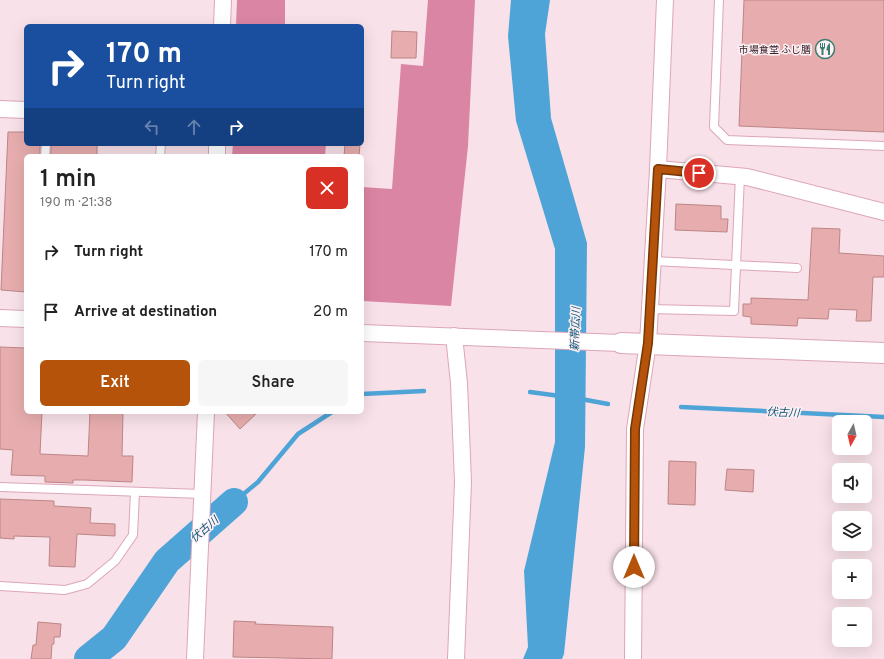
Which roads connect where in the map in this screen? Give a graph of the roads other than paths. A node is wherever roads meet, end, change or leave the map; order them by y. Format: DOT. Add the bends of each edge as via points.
graph roads {
  1 [pos="223,0"];
  2 [pos="665,0"];
  3 [pos="719,0"];
  4 [pos="222,24"];
  5 [pos="0,109"];
  6 [pos="24,110"];
  7 [pos="884,146"];
  8 [pos="658,169"];
  9 [pos="740,176"];
  10 [pos="884,212"];
  11 [pos="653,261"];
  12 [pos="736,265"];
  13 [pos="797,268"];
  14 [pos="650,309"];
  15 [pos="0,318"];
  16 [pos="24,319"];
  17 [pos="364,333"];
  18 [pos="454,336"];
  19 [pos="621,343"];
  20 [pos="648,343"];
  21 [pos="884,353"];
  22 [pos="206,414"];
  23 [pos="0,487"];
  24 [pos="135,492"];
  25 [pos="202,497"];
  26 [pos="0,586"];
  27 [pos="195,659"];
  28 [pos="456,659"];
  29 [pos="633,659"];
  1 -- 4 [label="street"];
  2 -- 8 [label="street"];
  3 -- 7 [label="lane" via="714,127 727,140"];
  5 -- 6 [label="street"];
  8 -- 9 [label="street"];
  8 -- 11 [label="street"];
  9 -- 10 [label="street"];
  9 -- 12 [label="lane"];
  11 -- 12 [label="lane"];
  11 -- 14 [label="street"];
  12 -- 13 [label="lane"];
  12 -- 14 [label="lane" via="734,311"];
  14 -- 20 [label="street"];
  15 -- 16 [label="street"];
  17 -- 18 [label="street"];
  18 -- 19 [label="street"];
  18 -- 28 [label="street" via="459,383 463,482"];
  19 -- 20 [label="street"];
  20 -- 21 [label="street"];
  20 -- 29 [label="street" via="635,429"];
  22 -- 25 [label="street"];
  23 -- 24 [label="lane"];
  24 -- 25 [label="lane"];
  24 -- 26 [label="lane" via="133,535 115,561 87,584 65,590"];
  25 -- 27 [label="street"];
}
